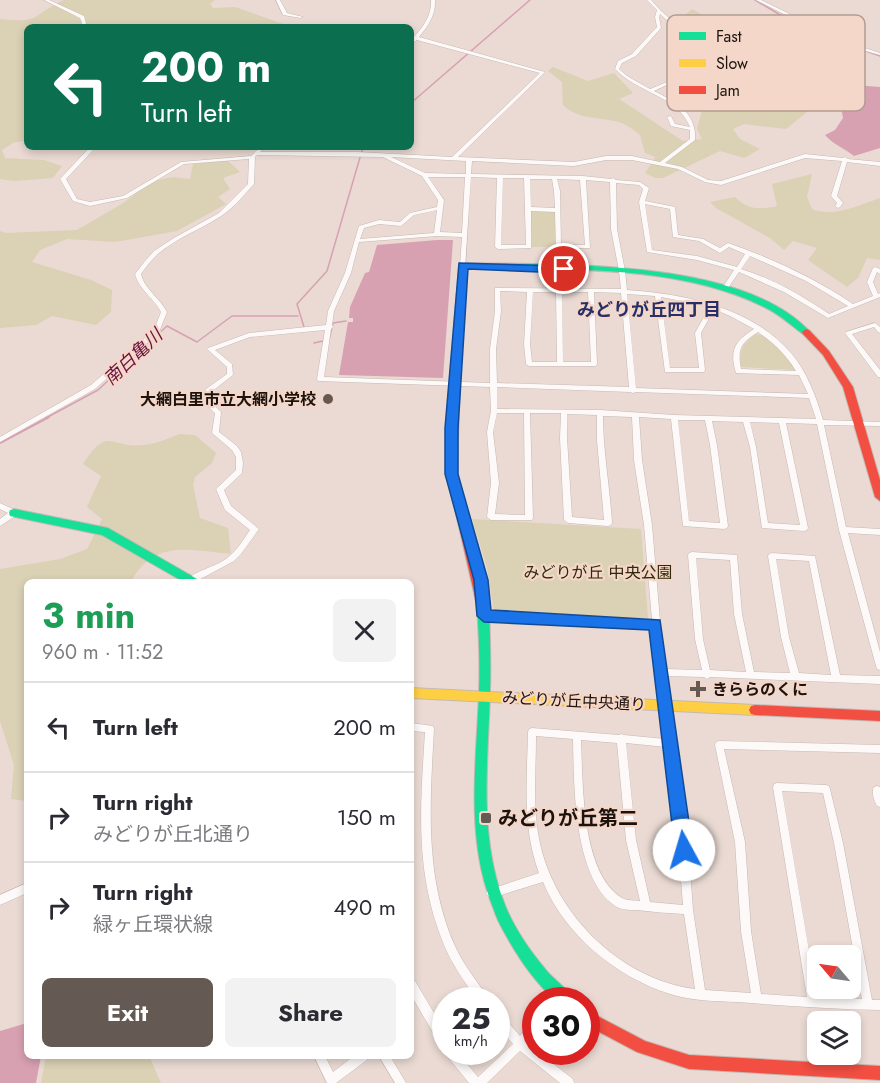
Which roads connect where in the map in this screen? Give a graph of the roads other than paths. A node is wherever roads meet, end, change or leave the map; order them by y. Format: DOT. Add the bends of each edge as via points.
graph roads {
  1 [pos="46,0"];
  2 [pos="278,0"];
  3 [pos="433,0"];
  4 [pos="649,0"];
  5 [pos="758,0"];
  6 [pos="659,11"];
  7 [pos="788,15"];
  8 [pos="301,17"];
  9 [pos="667,18"];
  10 [pos="83,24"];
  11 [pos="416,38"];
  12 [pos="865,49"];
  13 [pos="880,54"];
  14 [pos="667,83"];
  15 [pos="651,90"];
  16 [pos="667,100"];
  17 [pos="684,111"];
  18 [pos="669,117"];
  19 [pos="693,129"];
  20 [pos="90,150"];
  21 [pos="260,150"];
  22 [pos="254,155"];
  23 [pos="384,155"];
  24 [pos="880,157"];
  25 [pos="453,159"];
  26 [pos="845,159"];
  27 [pos="469,160"];
  28 [pos="662,163"];
  29 [pos="877,163"];
  30 [pos="424,175"];
  31 [pos="466,176"];
  32 [pos="500,177"];
  33 [pos="527,178"];
  34 [pos="554,178"];
  35 [pos="583,178"];
  36 [pos="613,180"];
  37 [pos="642,202"];
  38 [pos="838,206"];
  39 [pos="441,208"];
  40 [pos="528,209"];
  41 [pos="557,210"];
  42 [pos="437,234"];
  43 [pos="463,235"];
  44 [pos="357,241"];
  45 [pos="749,253"];
  46 [pos="463,266"];
  47 [pos="738,269"];
  48 [pos="622,272"];
  49 [pos="880,272"];
  50 [pos="726,287"];
  51 [pos="530,291"];
  52 [pos="559,292"];
  53 [pos="591,292"];
  54 [pos="624,293"];
  55 [pos="658,295"];
  56 [pos="878,296"];
  57 [pos="853,306"];
  58 [pos="712,307"];
  59 [pos="330,327"];
  60 [pos="758,329"];
  61 [pos="880,331"];
  62 [pos="560,364"];
  63 [pos="800,373"];
  64 [pos="880,375"];
  65 [pos="455,384"];
  66 [pos="494,387"];
  67 [pos="633,391"];
  68 [pos="811,396"];
  69 [pos="494,411"];
  70 [pos="564,411"];
  71 [pos="527,412"];
  72 [pos="600,412"];
  73 [pos="635,415"];
  74 [pos="674,417"];
  75 [pos="708,419"];
  76 [pos="746,419"];
  77 [pos="782,420"];
  78 [pos="819,422"];
  79 [pos="859,423"];
  80 [pos="880,424"];
  81 [pos="0,440"];
  82 [pos="880,497"];
  83 [pos="0,506"];
  84 [pos="14,513"];
  85 [pos="0,523"];
  86 [pos="843,530"];
  87 [pos="880,532"];
  88 [pos="186,579"];
  89 [pos="194,579"];
  90 [pos="484,616"];
  91 [pos="655,624"];
  92 [pos="880,666"];
  93 [pos="660,672"];
  94 [pos="707,675"];
  95 [pos="751,675"];
  96 [pos="795,675"];
  97 [pos="836,677"];
  98 [pos="880,680"];
  99 [pos="414,693"];
  100 [pos="483,696"];
  101 [pos="667,706"];
  102 [pos="880,716"];
  103 [pos="414,726"];
  104 [pos="577,735"];
  105 [pos="621,738"];
  106 [pos="670,743"];
  107 [pos="880,748"];
  108 [pos="880,791"];
  109 [pos="880,803"];
  110 [pos="545,876"];
  111 [pos="24,889"];
  112 [pos="491,894"];
  113 [pos="0,900"];
  114 [pos="646,905"];
  115 [pos="688,910"];
  116 [pos="475,987"];
  117 [pos="551,987"];
  118 [pos="414,990"];
  119 [pos="701,994"];
  120 [pos="757,999"];
  121 [pos="813,1003"];
  122 [pos="868,1005"];
  123 [pos="880,1005"];
  124 [pos="432,1020"];
  125 [pos="600,1025"];
  126 [pos="510,1033"];
  127 [pos="522,1042"];
  128 [pos="520,1044"];
  129 [pos="320,1059"];
  130 [pos="359,1059"];
  131 [pos="386,1059"];
  132 [pos="462,1065"];
  133 [pos="880,1072"];
  134 [pos="565,1082"];
  135 [pos="401,1083"];
  136 [pos="477,1083"];
  1 -- 10 [label="street" via="82,17"];
  2 -- 8 [label="street" via="285,14"];
  3 -- 11 [label="street" via="434,7"];
  4 -- 6 [label="street"];
  5 -- 7 [label="street"];
  6 -- 9 [label="street"];
  6 -- 15 [label="street" via="659,27 617,69"];
  11 -- 25 [label="street" via="543,72"];
  12 -- 13 [label="street"];
  14 -- 15 [label="street"];
  15 -- 16 [label="street"];
  17 -- 19 [label="street"];
  18 -- 19 [label="street" via="673,125"];
  19 -- 28 [label="street" via="693,138 687,145"];
  20 -- 22 [label="street" via="63,179 75,200 90,204 125,197 183,163"];
  21 -- 22 [label="street"];
  22 -- 23 [label="street"];
  22 -- 81 [label="street" via="251,184 221,214 156,249 138,274 139,282 164,312 157,331 79,397"];
  23 -- 25 [label="street"];
  23 -- 30 [label="street"];
  24 -- 29 [label="street"];
  25 -- 27 [label="street"];
  26 -- 28 [label="street" via="805,156 721,183"];
  26 -- 29 [label="street"];
  26 -- 38 [label="street" via="834,196"];
  27 -- 28 [label="street" via="574,164 613,157"];
  27 -- 31 [label="street"];
  30 -- 31 [label="street"];
  30 -- 39 [label="street" via="441,200"];
  31 -- 32 [label="street"];
  31 -- 43 [label="street"];
  32 -- 33 [label="street"];
  32 -- 40 [label="street" via="498,247 529,247"];
  33 -- 34 [label="street"];
  33 -- 40 [label="street"];
  34 -- 35 [label="street"];
  34 -- 41 [label="street"];
  35 -- 36 [label="street"];
  35 -- 41 [label="street" via="588,247 558,247"];
  36 -- 37 [label="street" via="644,186"];
  36 -- 48 [label="street" via="614,229"];
  37 -- 45 [label="street" via="673,208 675,236 700,240 720,251 728,245"];
  37 -- 47 [label="street" via="649,251 701,258"];
  39 -- 42 [label="street"];
  39 -- 44 [label="street" via="412,214 401,224 379,222 361,227"];
  40 -- 41 [label="street"];
  42 -- 43 [label="street"];
  42 -- 44 [label="street"];
  43 -- 46 [label="street"];
  44 -- 59 [label="street" via="331,311"];
  45 -- 47 [label="street"];
  45 -- 57 [label="street" via="800,274"];
  46 -- 48 [label="street"];
  46 -- 65 [label="street"];
  47 -- 50 [label="street"];
  47 -- 57 [label="street" via="789,290 828,316"];
  48 -- 50 [label="street" via="671,274"];
  48 -- 54 [label="street"];
  49 -- 56 [label="street" via="875,269 870,282"];
  50 -- 79 [label="street" via="779,312 812,338 839,370"];
  51 -- 52 [label="street"];
  51 -- 62 [label="street" via="529,364"];
  51 -- 66 [label="street" via="497,289"];
  52 -- 53 [label="street"];
  52 -- 62 [label="street"];
  53 -- 54 [label="street"];
  53 -- 62 [label="street" via="594,364"];
  54 -- 55 [label="street"];
  54 -- 67 [label="street"];
  55 -- 58 [label="street"];
  55 -- 58 [label="street" via="667,370 702,370 698,333"];
  56 -- 57 [label="street"];
  58 -- 60 [label="street"];
  59 -- 65 [label="street" via="320,379"];
  59 -- 89 [label="street" via="249,335 210,349 230,366 230,375 208,392 205,401 218,412 215,433 232,443 240,454 239,471 220,489 228,508 255,529 235,556 206,569"];
  60 -- 63 [label="street" via="790,357"];
  60 -- 63 [label="street" via="738,344 738,371"];
  61 -- 64 [label="street" via="875,325 848,333"];
  63 -- 68 [label="street"];
  65 -- 66 [label="street"];
  65 -- 90 [label="street" via="452,474 481,580"];
  66 -- 67 [label="street"];
  66 -- 69 [label="street"];
  67 -- 68 [label="street"];
  68 -- 78 [label="street"];
  69 -- 71 [label="street"];
  69 -- 71 [label="street" via="490,432 495,483 491,517 529,518"];
  70 -- 71 [label="street"];
  70 -- 72 [label="street"];
  70 -- 72 [label="street" via="568,519 608,523"];
  72 -- 73 [label="street"];
  73 -- 74 [label="street"];
  73 -- 91 [label="street"];
  74 -- 75 [label="street"];
  74 -- 75 [label="street" via="687,524 724,526 715,445"];
  75 -- 76 [label="street"];
  76 -- 77 [label="street"];
  76 -- 77 [label="street" via="765,526 804,528"];
  77 -- 78 [label="street"];
  78 -- 79 [label="street"];
  78 -- 86 [label="street"];
  79 -- 80 [label="street"];
  79 -- 82 [label="street"];
  83 -- 84 [label="street"];
  84 -- 85 [label="street"];
  84 -- 88 [label="street" via="104,531"];
  86 -- 87 [label="street"];
  86 -- 92 [label="street"];
  90 -- 91 [label="street"];
  90 -- 100 [label="street"];
  91 -- 93 [label="street"];
  93 -- 94 [label="street"];
  93 -- 101 [label="street"];
  94 -- 95 [label="street"];
  94 -- 95 [label="street" via="699,639 692,555 734,557 738,614"];
  95 -- 96 [label="street"];
  96 -- 97 [label="street"];
  96 -- 97 [label="street" via="772,556 812,558"];
  97 -- 98 [label="street"];
  99 -- 100 [label="street, みどりが丘中央通り"];
  100 -- 101 [label="street, みどりが丘中央通り"];
  100 -- 112 [label="street" via="478,830"];
  101 -- 102 [label="street, みどりが丘中央通り"];
  101 -- 106 [label="street"];
  103 -- 116 [label="street" via="430,729 424,814 427,867 436,912 452,950"];
  104 -- 105 [label="street"];
  104 -- 110 [label="street" via="532,732 534,834"];
  104 -- 114 [label="street" via="579,811 595,873 615,900"];
  105 -- 106 [label="street"];
  105 -- 114 [label="street" via="631,840"];
  106 -- 115 [label="street"];
  107 -- 120 [label="street" via="719,745 740,842 746,931"];
  108 -- 109 [label="street" via="877,790"];
  110 -- 112 [label="street"];
  110 -- 119 [label="street" via="562,910 593,944 663,987"];
  111 -- 113 [label="street"];
  112 -- 117 [label="street" via="514,941"];
  114 -- 115 [label="street"];
  115 -- 119 [label="street"];
  118 -- 124 [label="street"];
  119 -- 120 [label="street"];
  120 -- 121 [label="street"];
  121 -- 122 [label="street"];
  121 -- 122 [label="street" via="777,787 826,789"];
  122 -- 123 [label="street"];
  125 -- 133 [label="street" via="642,1047 689,1062"];
  126 -- 128 [label="street"];
  127 -- 128 [label="street"];
  128 -- 134 [label="street"];
  128 -- 136 [label="street"];
  129 -- 130 [label="street" via="331,1080"];
  131 -- 135 [label="street"];
  132 -- 136 [label="street"];
}
